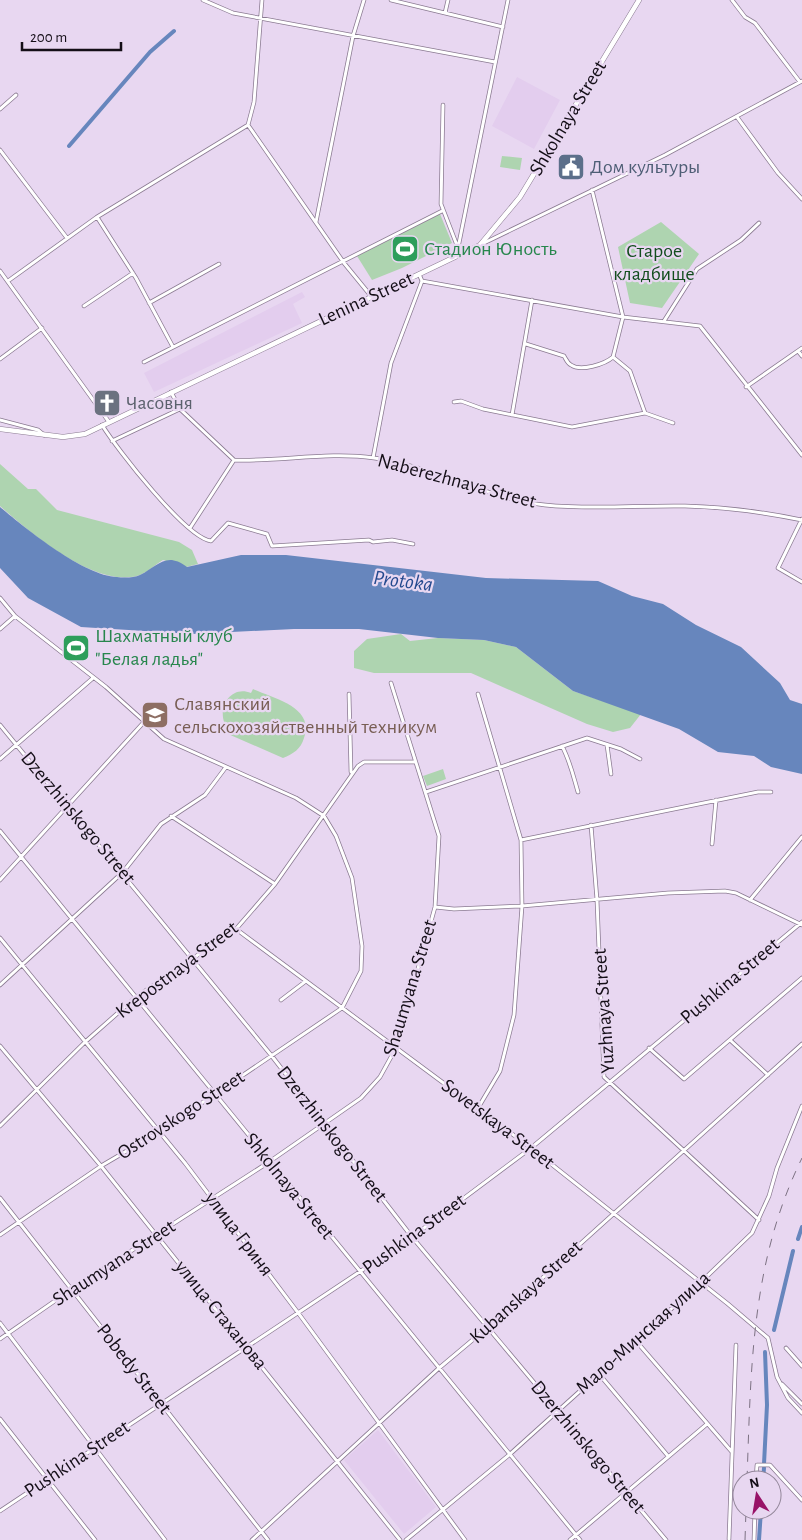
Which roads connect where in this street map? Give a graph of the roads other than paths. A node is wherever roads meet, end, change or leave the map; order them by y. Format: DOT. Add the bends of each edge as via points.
graph roads {
  1 [pos="203,0"];
  2 [pos="262,0"];
  3 [pos="364,0"];
  4 [pos="391,0"];
  5 [pos="448,0"];
  6 [pos="508,0"];
  7 [pos="639,0"];
  8 [pos="732,0"];
  9 [pos="445,13"];
  10 [pos="261,18"];
  11 [pos="503,27"];
  12 [pos="352,36"];
  13 [pos="495,62"];
  14 [pos="801,82"];
  15 [pos="16,95"];
  16 [pos="443,105"];
  17 [pos="0,109"];
  18 [pos="737,117"];
  19 [pos="248,125"];
  20 [pos="0,150"];
  21 [pos="592,190"];
  22 [pos="802,199"];
  23 [pos="442,211"];
  24 [pos="97,217"];
  25 [pos="316,222"];
  26 [pos="760,223"];
  27 [pos="492,232"];
  28 [pos="67,238"];
  29 [pos="494,238"];
  30 [pos="480,245"];
  31 [pos="458,248"];
  32 [pos="456,256"];
  33 [pos="344,263"];
  34 [pos="219,264"];
  35 [pos="0,271"];
  36 [pos="133,273"];
  37 [pos="418,274"];
  38 [pos="8,281"];
  39 [pos="422,281"];
  40 [pos="371,296"];
  41 [pos="532,300"];
  42 [pos="149,303"];
  43 [pos="84,306"];
  44 [pos="623,317"];
  45 [pos="664,321"];
  46 [pos="42,328"];
  47 [pos="526,344"];
  48 [pos="174,347"];
  49 [pos="802,348"];
  50 [pos="798,351"];
  51 [pos="802,356"];
  52 [pos="612,357"];
  53 [pos="0,359"];
  54 [pos="144,362"];
  55 [pos="746,387"];
  56 [pos="171,392"];
  57 [pos="454,402"];
  58 [pos="180,409"];
  59 [pos="644,412"];
  60 [pos="512,415"];
  61 [pos="0,420"];
  62 [pos="109,422"];
  63 [pos="673,423"];
  64 [pos="102,425"];
  65 [pos="0,429"];
  66 [pos="44,435"];
  67 [pos="112,441"];
  68 [pos="802,455"];
  69 [pos="373,458"];
  70 [pos="234,460"];
  71 [pos="802,519"];
  72 [pos="190,528"];
  73 [pos="413,544"];
  74 [pos="802,582"];
  75 [pos="0,598"];
  76 [pos="15,616"];
  77 [pos="0,629"];
  78 [pos="93,678"];
  79 [pos="391,683"];
  80 [pos="349,694"];
  81 [pos="478,694"];
  82 [pos="144,722"];
  83 [pos="0,725"];
  84 [pos="17,745"];
  85 [pos="608,745"];
  86 [pos="562,746"];
  87 [pos="0,759"];
  88 [pos="640,759"];
  89 [pos="415,762"];
  90 [pos="226,767"];
  91 [pos="501,769"];
  92 [pos="351,772"];
  93 [pos="611,774"];
  94 [pos="426,792"];
  95 [pos="578,792"];
  96 [pos="771,792"];
  97 [pos="716,800"];
  98 [pos="67,807"];
  99 [pos="171,816"];
  100 [pos="324,816"];
  101 [pos="591,825"];
  102 [pos="0,831"];
  103 [pos="802,838"];
  104 [pos="520,840"];
  105 [pos="712,844"];
  106 [pos="21,856"];
  107 [pos="123,872"];
  108 [pos="0,880"];
  109 [pos="275,884"];
  110 [pos="597,900"];
  111 [pos="750,900"];
  112 [pos="522,906"];
  113 [pos="435,907"];
  114 [pos="73,919"];
  115 [pos="801,924"];
  116 [pos="236,929"];
  117 [pos="0,938"];
  118 [pos="193,958"];
  119 [pos="21,964"];
  120 [pos="802,978"];
  121 [pos="306,981"];
  122 [pos="0,985"];
  123 [pos="136,997"];
  124 [pos="281,1000"];
  125 [pos="342,1008"];
  126 [pos="730,1040"];
  127 [pos="85,1042"];
  128 [pos="802,1044"];
  129 [pos="0,1046"];
  130 [pos="396,1048"];
  131 [pos="649,1048"];
  132 [pos="271,1055"];
  133 [pos="768,1075"];
  134 [pos="608,1083"];
  135 [pos="36,1089"];
  136 [pos="215,1094"];
  137 [pos="802,1106"];
  138 [pos="478,1108"];
  139 [pos="323,1124"];
  140 [pos="0,1126"];
  141 [pos="159,1132"];
  142 [pos="531,1148"];
  143 [pos="684,1151"];
  144 [pos="269,1162"];
  145 [pos="101,1166"];
  146 [pos="0,1198"];
  147 [pos="212,1200"];
  148 [pos="614,1212"];
  149 [pos="759,1220"];
  150 [pos="19,1221"];
  151 [pos="156,1234"];
  152 [pos="0,1235"];
  153 [pos="412,1237"];
  154 [pos="360,1273"];
  155 [pos="700,1283"];
  156 [pos="72,1289"];
  157 [pos="299,1314"];
  158 [pos="0,1324"];
  159 [pos="488,1327"];
  160 [pos="8,1334"];
  161 [pos="0,1339"];
  162 [pos="636,1341"];
  163 [pos="736,1345"];
  164 [pos="246,1346"];
  165 [pos="786,1348"];
  166 [pos="802,1366"];
  167 [pos="438,1369"];
  168 [pos="599,1374"];
  169 [pos="780,1382"];
  170 [pos="792,1394"];
  171 [pos="788,1398"];
  172 [pos="160,1403"];
  173 [pos="802,1404"];
  174 [pos="557,1411"];
  175 [pos="802,1413"];
  176 [pos="0,1419"];
  177 [pos="379,1423"];
  178 [pos="707,1424"];
  179 [pos="94,1446"];
  180 [pos="732,1453"];
  181 [pos="509,1455"];
  182 [pos="668,1456"];
  183 [pos="337,1462"];
  184 [pos="757,1470"];
  185 [pos="774,1470"];
  186 [pos="47,1479"];
  187 [pos="782,1479"];
  188 [pos="626,1492"];
  189 [pos="802,1500"];
  190 [pos="442,1509"];
  191 [pos="0,1511"];
  192 [pos="755,1520"];
  193 [pos="261,1531"];
  194 [pos="576,1536"];
  195 [pos="729,1539"];
  196 [pos="96,1540"];
  197 [pos="166,1540"];
  198 [pos="252,1540"];
  199 [pos="268,1540"];
  200 [pos="400,1540"];
  201 [pos="406,1540"];
  202 [pos="465,1540"];
  203 [pos="570,1540"];
  204 [pos="580,1540"];
  205 [pos="666,1540"];
  206 [pos="754,1540"];
  1 -- 10 [label="street" via="233,13"];
  2 -- 10 [label="street"];
  3 -- 12 [label="street"];
  4 -- 9 [label="street"];
  5 -- 9 [label="street"];
  6 -- 11 [label="street"];
  7 -- 27 [label="main road, Shkolnaya Street" via="546,156"];
  8 -- 14 [label="street" via="745,17 755,22"];
  9 -- 11 [label="street"];
  10 -- 12 [label="street"];
  10 -- 19 [label="street" via="254,102"];
  11 -- 13 [label="street"];
  12 -- 13 [label="street"];
  12 -- 25 [label="street"];
  13 -- 31 [label="street"];
  14 -- 18 [label="street, Lenina Street"];
  15 -- 17 [label="street"];
  16 -- 23 [label="street"];
  18 -- 21 [label="street, Lenina Street"];
  18 -- 22 [label="street" via="778,173"];
  19 -- 24 [label="street"];
  19 -- 25 [label="street"];
  20 -- 28 [label="street"];
  21 -- 29 [label="street, Lenina Street"];
  21 -- 44 [label="street"];
  23 -- 31 [label="street"];
  23 -- 33 [label="street, Lenina Street" via="365,249"];
  24 -- 28 [label="street"];
  24 -- 36 [label="street"];
  25 -- 33 [label="street"];
  26 -- 45 [label="street" via="741,240 697,269"];
  27 -- 29 [label="street"];
  27 -- 30 [label="main road, Shkolnaya Street"];
  28 -- 38 [label="street"];
  29 -- 30 [label="street, Lenina Street"];
  30 -- 32 [label="main road, Lenina Street"];
  31 -- 32 [label="street"];
  32 -- 37 [label="main road, Lenina Street"];
  33 -- 40 [label="street"];
  33 -- 48 [label="street, Lenina Street" via="247,308"];
  34 -- 42 [label="street"];
  35 -- 38 [label="street"];
  36 -- 42 [label="street"];
  36 -- 43 [label="street"];
  37 -- 39 [label="street"];
  37 -- 40 [label="main road, Lenina Street"];
  38 -- 46 [label="street"];
  39 -- 41 [label="street"];
  39 -- 69 [label="street" via="391,363"];
  40 -- 56 [label="main road, Lenina Street"];
  41 -- 44 [label="street"];
  41 -- 47 [label="street"];
  42 -- 48 [label="street"];
  44 -- 45 [label="street"];
  44 -- 52 [label="street"];
  45 -- 55 [label="street" via="700,326 710,335"];
  46 -- 53 [label="street"];
  46 -- 62 [label="street"];
  47 -- 52 [label="street" via="564,356 576,368"];
  47 -- 60 [label="street"];
  48 -- 54 [label="street, Lenina Street"];
  49 -- 50 [label="street"];
  50 -- 51 [label="street"];
  50 -- 55 [label="street"];
  52 -- 59 [label="street" via="630,371"];
  55 -- 68 [label="street"];
  56 -- 58 [label="street"];
  56 -- 62 [label="main road, Lenina Street"];
  57 -- 60 [label="street"];
  58 -- 67 [label="street"];
  58 -- 70 [label="street"];
  59 -- 60 [label="street" via="572,427"];
  59 -- 63 [label="street"];
  61 -- 66 [label="street" via="38,430"];
  62 -- 64 [label="main road, Lenina Street"];
  64 -- 66 [label="main road, Lenina Street" via="71,437"];
  64 -- 67 [label="street"];
  65 -- 66 [label="main road, Lenina Street"];
  67 -- 72 [label="street" via="147,484"];
  69 -- 70 [label="street, Naberezhnaya Street" via="327,456"];
  69 -- 71 [label="street, Naberezhnaya Street" via="424,470 519,502 590,508 726,508"];
  70 -- 72 [label="street"];
  71 -- 74 [label="street" via="778,568"];
  72 -- 73 [label="street" via="206,541 211,541 228,523 267,534 272,546 369,540"];
  75 -- 76 [label="street"];
  76 -- 77 [label="street"];
  76 -- 78 [label="street"];
  78 -- 82 [label="street"];
  78 -- 84 [label="street"];
  79 -- 89 [label="street, Shaumyana Street"];
  80 -- 92 [label="street"];
  81 -- 91 [label="street"];
  82 -- 90 [label="street" via="164,740"];
  82 -- 98 [label="street"];
  83 -- 84 [label="street, Dzerzhinskogo Street"];
  84 -- 87 [label="street"];
  84 -- 98 [label="street, Dzerzhinskogo Street"];
  85 -- 86 [label="street" via="587,738"];
  85 -- 88 [label="street"];
  85 -- 93 [label="street"];
  86 -- 91 [label="street"];
  86 -- 95 [label="street" via="573,766"];
  89 -- 92 [label="street" via="364,762"];
  89 -- 94 [label="street, Shaumyana Street"];
  90 -- 99 [label="street" via="205,795"];
  90 -- 100 [label="street" via="296,798"];
  91 -- 94 [label="street"];
  91 -- 104 [label="street"];
  92 -- 100 [label="street, Krepostnaya Street"];
  94 -- 113 [label="street, Shaumyana Street" via="439,836"];
  96 -- 97 [label="street"];
  97 -- 101 [label="street"];
  97 -- 105 [label="street"];
  98 -- 106 [label="street"];
  98 -- 107 [label="street, Dzerzhinskogo Street"];
  99 -- 107 [label="street"];
  99 -- 109 [label="street"];
  100 -- 109 [label="street, Krepostnaya Street"];
  100 -- 125 [label="street, Ostrovskogo Street" via="336,836 352,878 362,946 361,971"];
  101 -- 104 [label="street"];
  101 -- 110 [label="street, Yuzhnaya Street"];
  102 -- 106 [label="street, Shkolnaya Street"];
  103 -- 111 [label="street"];
  104 -- 112 [label="street"];
  106 -- 108 [label="street"];
  106 -- 114 [label="street, Shkolnaya Street"];
  107 -- 114 [label="street"];
  107 -- 118 [label="street, Dzerzhinskogo Street"];
  109 -- 116 [label="street, Krepostnaya Street"];
  110 -- 111 [label="street" via="725,891"];
  110 -- 112 [label="street"];
  110 -- 134 [label="street, Yuzhnaya Street" via="604,1077"];
  111 -- 115 [label="street"];
  112 -- 113 [label="street" via="454,910"];
  112 -- 138 [label="street" via="514,1015 500,1071"];
  113 -- 130 [label="street, Shaumyana Street"];
  114 -- 119 [label="street"];
  114 -- 123 [label="street, Shkolnaya Street"];
  115 -- 131 [label="street, Pushkina Street"];
  116 -- 118 [label="street, Krepostnaya Street"];
  116 -- 121 [label="street, Sovetskaya Street"];
  117 -- 119 [label="street, улица Гриня"];
  118 -- 123 [label="street, Krepostnaya Street"];
  118 -- 132 [label="street, Dzerzhinskogo Street"];
  119 -- 122 [label="street"];
  119 -- 127 [label="street, улица Гриня"];
  120 -- 126 [label="street"];
  121 -- 124 [label="street"];
  121 -- 125 [label="street, Sovetskaya Street"];
  123 -- 127 [label="street, Krepostnaya Street"];
  123 -- 136 [label="street, Shkolnaya Street"];
  125 -- 130 [label="street, Sovetskaya Street"];
  125 -- 132 [label="street, Ostrovskogo Street"];
  126 -- 131 [label="street" via="684,1079"];
  126 -- 133 [label="street"];
  127 -- 135 [label="street, Krepostnaya Street"];
  127 -- 141 [label="street, улица Гриня"];
  128 -- 133 [label="street, Kubanskaya Street"];
  129 -- 135 [label="street, улица Стаханова"];
  130 -- 138 [label="street, Sovetskaya Street"];
  130 -- 139 [label="street, Shaumyana Street" via="361,1098"];
  131 -- 134 [label="street, Pushkina Street"];
  132 -- 136 [label="street, Ostrovskogo Street"];
  132 -- 139 [label="street, Dzerzhinskogo Street"];
  133 -- 143 [label="street, Kubanskaya Street"];
  134 -- 142 [label="street, Pushkina Street"];
  134 -- 143 [label="street, Yuzhnaya Street"];
  135 -- 140 [label="street, Krepostnaya Street"];
  135 -- 145 [label="street, улица Стаханова"];
  136 -- 141 [label="street, Ostrovskogo Street"];
  136 -- 144 [label="street, Shkolnaya Street"];
  137 -- 149 [label="street, Мало-Минская улица"];
  138 -- 142 [label="street, Sovetskaya Street"];
  139 -- 144 [label="street, Shaumyana Street"];
  139 -- 153 [label="street, Dzerzhinskogo Street"];
  141 -- 145 [label="street, Ostrovskogo Street"];
  141 -- 147 [label="street, улица Гриня"];
  142 -- 148 [label="street, Sovetskaya Street"];
  142 -- 153 [label="street, Pushkina Street"];
  143 -- 148 [label="street, Kubanskaya Street"];
  143 -- 149 [label="street, Yuzhnaya Street"];
  144 -- 147 [label="street, Shaumyana Street"];
  144 -- 154 [label="street, Shkolnaya Street"];
  145 -- 150 [label="street, Ostrovskogo Street"];
  145 -- 151 [label="street, улица Стаханова"];
  146 -- 150 [label="street, Pobedy Street"];
  147 -- 151 [label="street, Shaumyana Street"];
  147 -- 157 [label="street, улица Гриня"];
  148 -- 155 [label="street, Sovetskaya Street"];
  148 -- 159 [label="street, Kubanskaya Street"];
  149 -- 155 [label="street, Мало-Минская улица" via="752,1233"];
  150 -- 152 [label="street, Ostrovskogo Street"];
  150 -- 156 [label="street, Pobedy Street"];
  151 -- 156 [label="street, Shaumyana Street"];
  151 -- 164 [label="street, улица Стаханова"];
  153 -- 154 [label="street, Pushkina Street"];
  153 -- 159 [label="street, Dzerzhinskogo Street"];
  154 -- 157 [label="street, Pushkina Street"];
  154 -- 167 [label="street, Shkolnaya Street"];
  155 -- 162 [label="street, Мало-Минская улица"];
  155 -- 169 [label="street, Sovetskaya Street" via="768,1338"];
  156 -- 160 [label="street, Shaumyana Street"];
  156 -- 172 [label="street, Pobedy Street"];
  157 -- 164 [label="street, Pushkina Street"];
  157 -- 177 [label="street, улица Гриня"];
  158 -- 160 [label="street"];
  159 -- 167 [label="street, Kubanskaya Street"];
  159 -- 174 [label="street, Dzerzhinskogo Street"];
  160 -- 161 [label="street, Shaumyana Street"];
  160 -- 179 [label="street"];
  162 -- 168 [label="street, Мало-Минская улица"];
  162 -- 178 [label="street"];
  163 -- 180 [label="street"];
  164 -- 172 [label="street, Pushkina Street"];
  164 -- 183 [label="street, улица Стаханова"];
  165 -- 166 [label="street"];
  167 -- 177 [label="street, Kubanskaya Street"];
  167 -- 181 [label="street, Shkolnaya Street"];
  168 -- 174 [label="street, Мало-Минская улица"];
  168 -- 182 [label="street"];
  169 -- 170 [label="street"];
  169 -- 171 [label="street, Sovetskaya Street"];
  170 -- 171 [label="street"];
  170 -- 173 [label="street"];
  171 -- 175 [label="street, Sovetskaya Street"];
  172 -- 179 [label="street, Pushkina Street"];
  172 -- 193 [label="street, Pobedy Street"];
  174 -- 181 [label="street, Мало-Минская улица"];
  174 -- 188 [label="street, Dzerzhinskogo Street"];
  176 -- 186 [label="street"];
  177 -- 183 [label="street, Kubanskaya Street"];
  177 -- 190 [label="street, улица Гриня"];
  178 -- 180 [label="street"];
  178 -- 182 [label="street"];
  179 -- 186 [label="street, Pushkina Street"];
  179 -- 197 [label="street"];
  180 -- 195 [label="street"];
  181 -- 190 [label="street, Мало-Минская улица"];
  181 -- 194 [label="street, Shkolnaya Street"];
  182 -- 188 [label="street"];
  183 -- 193 [label="street, Kubanskaya Street"];
  183 -- 200 [label="street, улица Стаханова"];
  184 -- 185 [label="street" via="757,1465 770,1466"];
  186 -- 191 [label="street, Pushkina Street"];
  186 -- 196 [label="street"];
  187 -- 189 [label="street"];
  188 -- 194 [label="street"];
  188 -- 205 [label="street, Dzerzhinskogo Street"];
  190 -- 201 [label="street, Мало-Минская улица"];
  190 -- 202 [label="street, улица Гриня"];
  192 -- 206 [label="street"];
  193 -- 198 [label="street, Kubanskaya Street"];
  193 -- 199 [label="street, Pobedy Street"];
  194 -- 203 [label="street"];
  194 -- 204 [label="street, Shkolnaya Street"];
}
